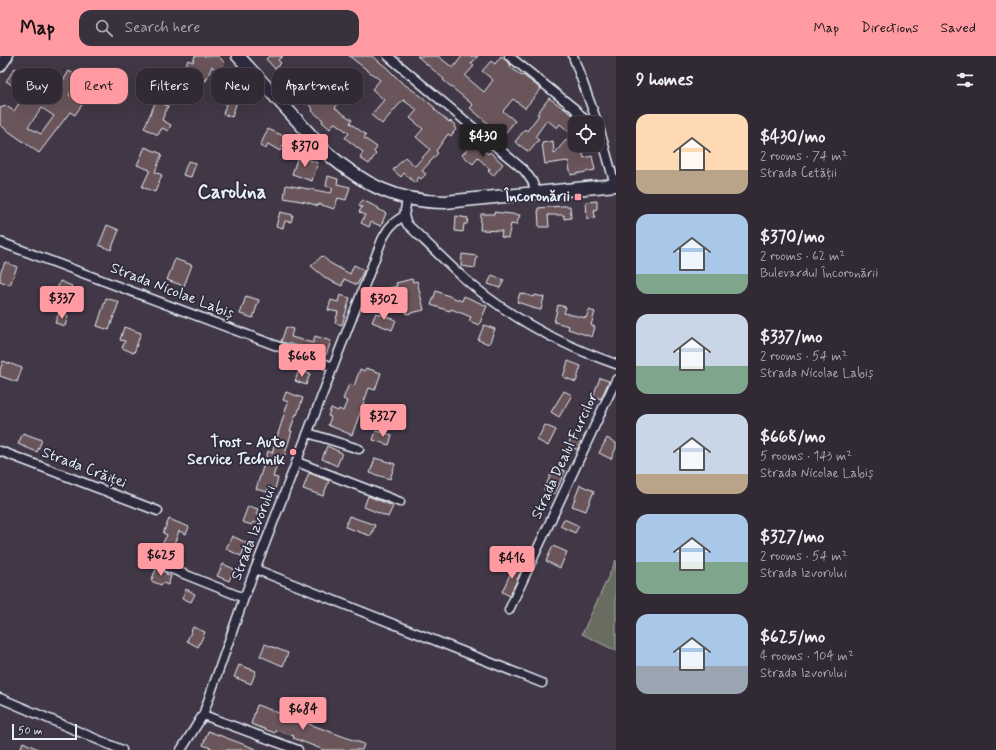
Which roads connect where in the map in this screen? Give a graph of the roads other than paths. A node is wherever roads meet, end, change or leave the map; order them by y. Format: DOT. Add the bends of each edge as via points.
graph roads {
  1 [pos="7,56"];
  2 [pos="238,56"];
  3 [pos="388,56"];
  4 [pos="508,56"];
  5 [pos="573,56"];
  6 [pos="0,66"];
  7 [pos="581,116"];
  8 [pos="605,146"];
  9 [pos="616,185"];
  10 [pos="537,194"];
  11 [pos="407,199"];
  12 [pos="404,216"];
  13 [pos="0,242"];
  14 [pos="616,364"];
  15 [pos="333,367"];
  16 [pos="616,380"];
  17 [pos="308,433"];
  18 [pos="359,449"];
  19 [pos="0,451"];
  20 [pos="297,462"];
  21 [pos="400,502"];
  22 [pos="158,510"];
  23 [pos="164,566"];
  24 [pos="256,569"];
  25 [pos="244,598"];
  26 [pos="509,610"];
  27 [pos="542,683"];
  28 [pos="0,698"];
  29 [pos="203,715"];
  30 [pos="122,750"];
  31 [pos="181,750"];
  32 [pos="298,750"];
  1 -- 6 [label="main road"];
  2 -- 11 [label="main road" via="344,168 379,189"];
  3 -- 10 [label="street" via="524,170"];
  4 -- 7 [label="street"];
  5 -- 8 [label="street"];
  8 -- 9 [label="street"];
  9 -- 10 [label="main road"];
  10 -- 11 [label="main road" via="445,202"];
  11 -- 12 [label="street"];
  12 -- 14 [label="street" via="407,224 465,279 511,313 541,332"];
  12 -- 15 [label="street, Strada Izvorului" via="393,222 382,240"];
  13 -- 15 [label="street, Strada Nicolae Labiș"];
  15 -- 17 [label="street, Strada Izvorului"];
  16 -- 26 [label="street, Strada Dealul Furcilor"];
  17 -- 18 [label="street"];
  17 -- 20 [label="street, Strada Izvorului"];
  19 -- 22 [label="street, Strada Crăiței"];
  20 -- 21 [label="street"];
  20 -- 24 [label="street, Strada Izvorului"];
  23 -- 25 [label="street, Strada Izvorului"];
  24 -- 25 [label="street, Strada Izvorului"];
  24 -- 27 [label="street"];
  25 -- 29 [label="street, Strada Izvorului"];
  28 -- 30 [label="street"];
  29 -- 31 [label="street, Strada Izvorului"];
  29 -- 32 [label="street"];
}
